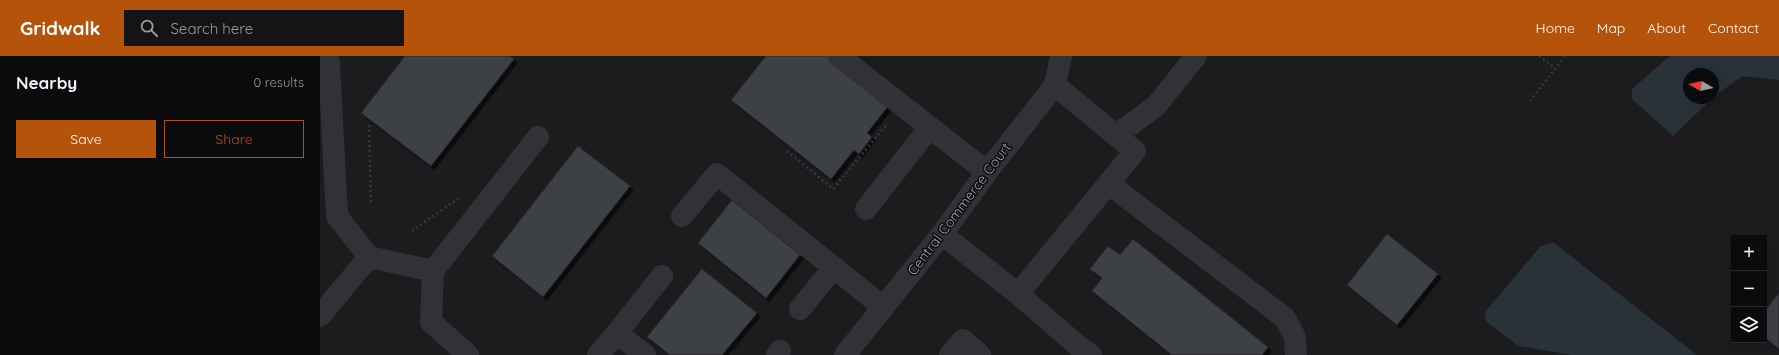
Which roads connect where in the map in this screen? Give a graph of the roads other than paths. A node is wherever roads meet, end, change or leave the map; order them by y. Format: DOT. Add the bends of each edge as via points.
graph roads {
  1 [pos="327,56"];
  2 [pos="839,56"];
  3 [pos="1061,56"];
  4 [pos="1196,56"];
  5 [pos="1055,85"];
  6 [pos="930,127"];
  7 [pos="1116,135"];
  8 [pos="538,137"];
  9 [pos="987,172"];
  10 [pos="1109,184"];
  11 [pos="866,209"];
  12 [pos="682,216"];
  13 [pos="942,234"];
  14 [pos="369,257"];
  15 [pos="834,267"];
  16 [pos="433,272"];
  17 [pos="662,276"];
  18 [pos="1018,294"];
  19 [pos="884,307"];
  20 [pos="800,309"];
  21 [pos="320,316"];
  22 [pos="617,333"];
  23 [pos="468,355"];
  24 [pos="598,355"];
  25 [pos="645,355"];
  26 [pos="844,355"];
  27 [pos="950,355"];
  28 [pos="980,355"];
  29 [pos="1091,355"];
  30 [pos="1296,355"];
  1 -- 14 [label="street" via="337,216"];
  2 -- 6 [label="street"];
  3 -- 5 [label="street, Central Commerce Court"];
  4 -- 7 [label="street" via="1156,106"];
  5 -- 7 [label="street"];
  5 -- 9 [label="street, Central Commerce Court"];
  6 -- 9 [label="street"];
  6 -- 11 [label="street"];
  7 -- 10 [label="street" via="1135,151"];
  8 -- 16 [label="street"];
  9 -- 13 [label="street, Central Commerce Court"];
  10 -- 18 [label="street"];
  10 -- 30 [label="street" via="1284,318 1295,337"];
  12 -- 15 [label="street" via="717,174"];
  13 -- 18 [label="street"];
  13 -- 19 [label="street, Central Commerce Court"];
  14 -- 16 [label="street"];
  14 -- 21 [label="street"];
  15 -- 19 [label="street"];
  15 -- 20 [label="street"];
  16 -- 23 [label="street" via="431,322"];
  17 -- 22 [label="street"];
  18 -- 29 [label="street" via="1077,346"];
  19 -- 26 [label="street, Central Commerce Court"];
  22 -- 24 [label="street"];
  22 -- 25 [label="street"];
  27 -- 28 [label="street" via="963,340"];
}
